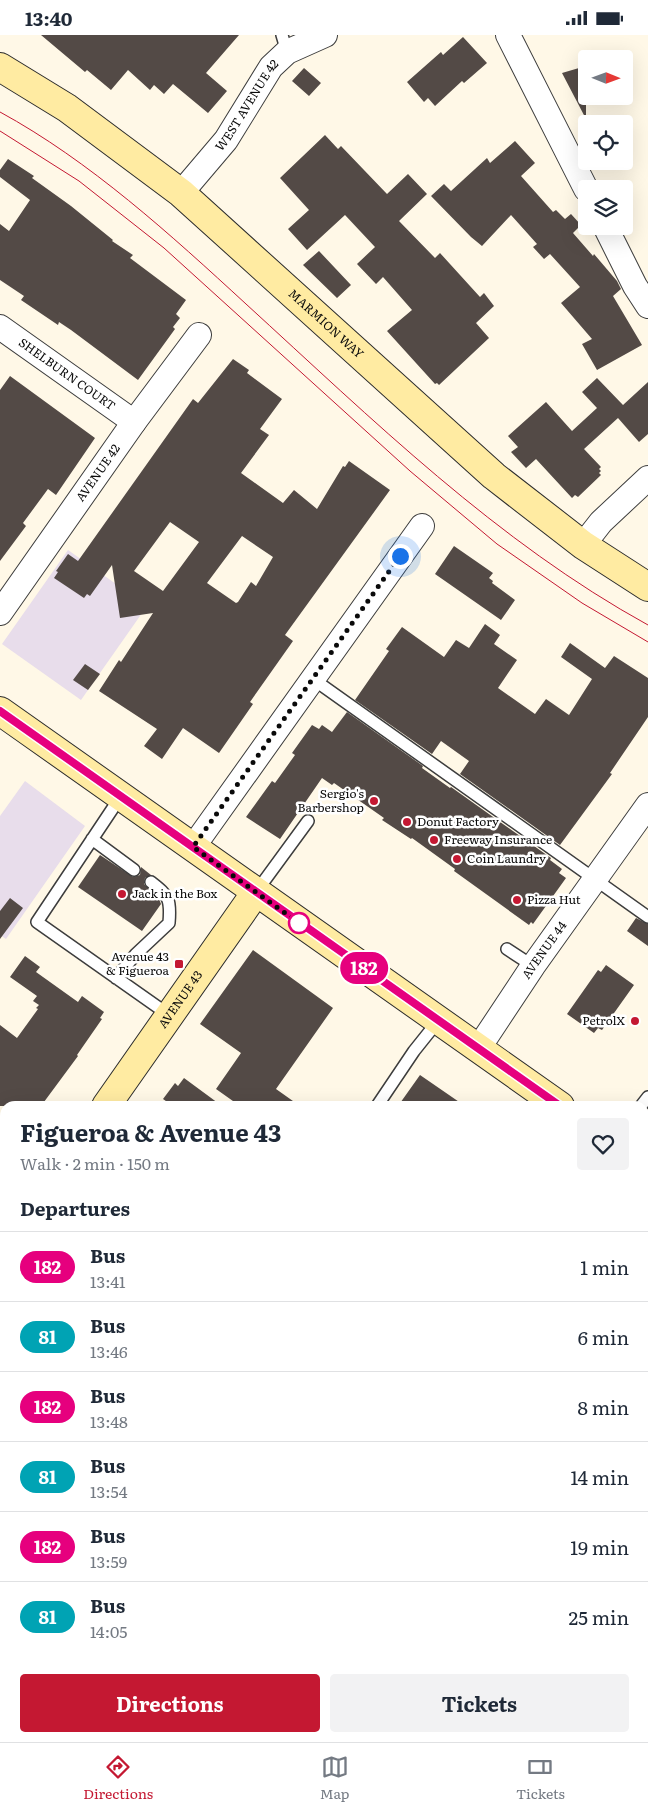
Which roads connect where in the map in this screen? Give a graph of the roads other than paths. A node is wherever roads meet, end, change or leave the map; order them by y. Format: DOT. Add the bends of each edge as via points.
graph roads {
  1 [pos="325,35"];
  2 [pos="508,35"];
  3 [pos="285,43"];
  4 [pos="0,67"];
  5 [pos="581,180"];
  6 [pos="181,193"];
  7 [pos="610,235"];
  8 [pos="648,306"];
  9 [pos="0,327"];
  10 [pos="199,335"];
  11 [pos="134,422"];
  12 [pos="648,479"];
  13 [pos="422,526"];
  14 [pos="583,545"];
  15 [pos="648,587"];
  16 [pos="0,613"];
  17 [pos="313,679"];
  18 [pos="0,711"];
  19 [pos="121,796"];
  20 [pos="648,805"];
  21 [pos="308,821"];
  22 [pos="92,839"];
  23 [pos="193,847"];
  24 [pos="134,870"];
  25 [pos="595,880"];
  26 [pos="151,882"];
  27 [pos="256,893"];
  28 [pos="648,917"];
  29 [pos="507,949"];
  30 [pos="533,966"];
  31 [pos="116,978"];
  32 [pos="170,1015"];
  33 [pos="438,1021"];
  34 [pos="478,1049"];
  35 [pos="110,1101"];
  36 [pos="380,1101"];
  37 [pos="548,1101"];
  1 -- 3 [label="street, WEST AVENUE 42"];
  2 -- 5 [label="street"];
  3 -- 6 [label="street, WEST AVENUE 42" via="226,140"];
  4 -- 6 [label="street, MARMION WAY" via="67,108"];
  6 -- 14 [label="street, MARMION WAY" via="494,476"];
  7 -- 8 [label="street"];
  9 -- 11 [label="street, SHELBURN COURT"];
  10 -- 11 [label="street, AVENUE 42"];
  11 -- 16 [label="street, AVENUE 42"];
  12 -- 14 [label="street" via="601,521"];
  13 -- 17 [label="street"];
  14 -- 15 [label="street, MARMION WAY"];
  17 -- 23 [label="street"];
  17 -- 25 [label="lane"];
  18 -- 19 [label="street"];
  19 -- 22 [label="lane"];
  19 -- 23 [label="street"];
  20 -- 25 [label="street, AVENUE 44"];
  21 -- 27 [label="lane"];
  22 -- 24 [label="lane"];
  22 -- 31 [label="lane" via="37,922"];
  23 -- 27 [label="street"];
  25 -- 28 [label="lane"];
  25 -- 30 [label="street, AVENUE 44"];
  26 -- 31 [label="lane" via="164,892 171,905 169,923"];
  27 -- 32 [label="street, AVENUE 43"];
  27 -- 33 [label="street"];
  29 -- 30 [label="lane"];
  30 -- 34 [label="street, AVENUE 44"];
  31 -- 32 [label="lane"];
  32 -- 35 [label="street, AVENUE 43"];
  33 -- 34 [label="street"];
  33 -- 36 [label="lane"];
  34 -- 37 [label="street"];
}
